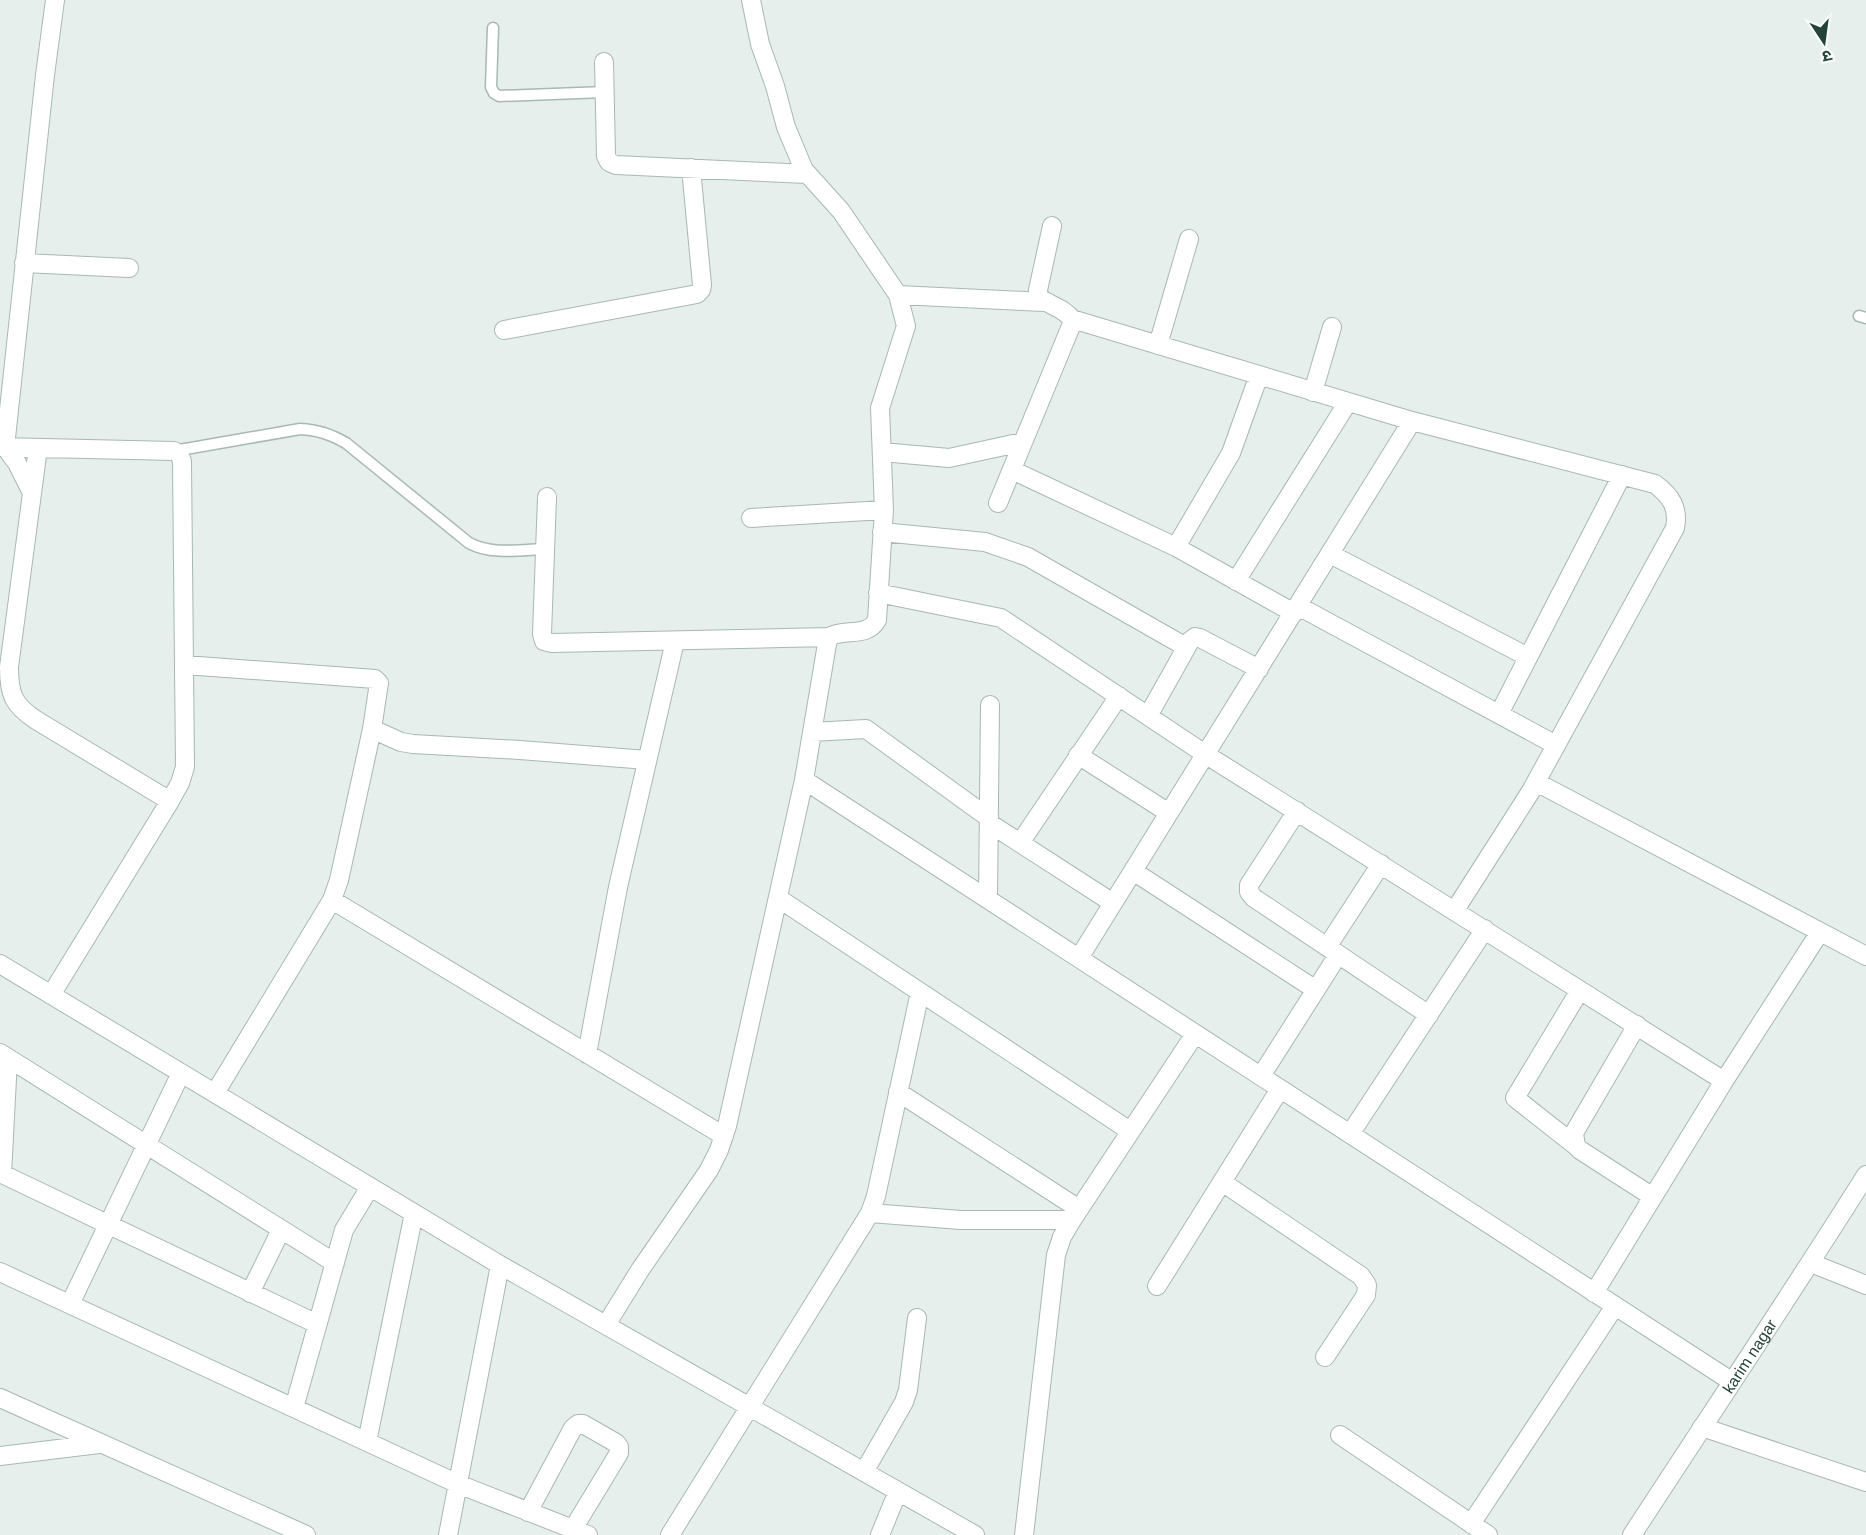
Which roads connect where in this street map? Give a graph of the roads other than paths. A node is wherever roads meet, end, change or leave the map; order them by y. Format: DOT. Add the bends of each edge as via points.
graph roads {
  1 [pos="56,0"];
  2 [pos="751,0"];
  3 [pos="493,28"];
  4 [pos="604,62"];
  5 [pos="605,92"];
  6 [pos="691,168"];
  7 [pos="807,174"];
  8 [pos="1052,226"];
  9 [pos="1189,239"];
  10 [pos="24,263"];
  11 [pos="129,268"];
  12 [pos="898,295"];
  13 [pos="1045,302"];
  14 [pos="1072,320"];
  15 [pos="1332,327"];
  16 [pos="504,330"];
  17 [pos="1158,345"];
  18 [pos="1260,375"];
  19 [pos="1313,392"];
  20 [pos="1347,402"];
  21 [pos="1412,421"];
  22 [pos="1023,442"];
  23 [pos="2,447"];
  24 [pos="38,448"];
  25 [pos="174,451"];
  26 [pos="882,452"];
  27 [pos="1012,470"];
  28 [pos="1622,475"];
  29 [pos="32,493"];
  30 [pos="547,497"];
  31 [pos="998,503"];
  32 [pos="884,510"];
  33 [pos="751,518"];
  34 [pos="882,532"];
  35 [pos="1176,548"];
  36 [pos="545,549"];
  37 [pos="1330,554"];
  38 [pos="1236,581"];
  39 [pos="878,593"];
  40 [pos="1296,609"];
  41 [pos="829,637"];
  42 [pos="675,641"];
  43 [pos="1186,647"];
  44 [pos="1528,657"];
  45 [pos="185,665"];
  46 [pos="1259,669"];
  47 [pos="1119,696"];
  48 [pos="990,705"];
  49 [pos="1499,714"];
  50 [pos="1148,716"];
  51 [pos="372,729"];
  52 [pos="812,732"];
  53 [pos="1556,745"];
  54 [pos="1205,754"];
  55 [pos="1078,756"];
  56 [pos="647,760"];
  57 [pos="804,780"];
  58 [pos="1536,782"];
  59 [pos="170,801"];
  60 [pos="1297,811"];
  61 [pos="1169,813"];
  62 [pos="989,820"];
  63 [pos="1020,843"];
  64 [pos="1380,864"];
  65 [pos="1133,871"];
  66 [pos="778,898"];
  67 [pos="988,899"];
  68 [pos="332,900"];
  69 [pos="1113,903"];
  70 [pos="1455,910"];
  71 [pos="1485,929"];
  72 [pos="1820,932"];
  73 [pos="1333,951"];
  74 [pos="1866,956"];
  75 [pos="1079,958"];
  76 [pos="0,964"];
  77 [pos="1316,990"];
  78 [pos="1580,990"];
  79 [pos="920,992"];
  80 [pos="51,995"];
  81 [pos="1429,1015"];
  82 [pos="1637,1025"];
  83 [pos="1195,1034"];
  84 [pos="587,1054"];
  85 [pos="4,1056"];
  86 [pos="181,1073"];
  87 [pos="1261,1076"];
  88 [pos="1724,1081"];
  89 [pos="1280,1089"];
  90 [pos="898,1092"];
  91 [pos="215,1093"];
  92 [pos="1130,1131"];
  93 [pos="1350,1134"];
  94 [pos="724,1136"];
  95 [pos="147,1145"];
  96 [pos="1576,1146"];
  97 [pos="1,1174"];
  98 [pos="1866,1175"];
  99 [pos="1222,1182"];
  100 [pos="370,1187"];
  101 [pos="1653,1197"];
  102 [pos="414,1213"];
  103 [pos="870,1213"];
  104 [pos="1075,1214"];
  105 [pos="108,1226"];
  106 [pos="281,1230"];
  107 [pos="335,1263"];
  108 [pos="1810,1263"];
  109 [pos="500,1265"];
  110 [pos="0,1272"];
  111 [pos="1866,1285"];
  112 [pos="1157,1286"];
  113 [pos="250,1293"];
  114 [pos="1594,1293"];
  115 [pos="70,1304"];
  116 [pos="1615,1306"];
  117 [pos="917,1318"];
  118 [pos="317,1324"];
  119 [pos="606,1325"];
  120 [pos="1325,1357"];
  121 [pos="1731,1381"];
  122 [pos="0,1398"];
  123 [pos="749,1406"];
  124 [pos="294,1408"];
  125 [pos="1702,1427"];
  126 [pos="1340,1435"];
  127 [pos="367,1442"];
  128 [pos="101,1443"];
  129 [pos="0,1456"];
  130 [pos="864,1472"];
  131 [pos="1866,1482"];
  132 [pos="458,1484"];
  133 [pos="898,1491"];
  134 [pos="528,1512"];
  135 [pos="262,1516"];
  136 [pos="1471,1524"];
  137 [pos="580,1532"];
  138 [pos="264,1535"];
  139 [pos="306,1535"];
  140 [pos="448,1535"];
  141 [pos="670,1535"];
  142 [pos="880,1535"];
  143 [pos="975,1535"];
  144 [pos="1024,1535"];
  145 [pos="1488,1535"];
  146 [pos="1632,1535"];
  1 -- 10 [label="street"];
  2 -- 7 [label="street" via="760,44 786,127"];
  3 -- 5 [label="lane" via="491,87 499,96"];
  4 -- 5 [label="street"];
  5 -- 6 [label="street" via="609,162"];
  6 -- 7 [label="street"];
  6 -- 16 [label="street" via="702,285 697,294"];
  7 -- 12 [label="street" via="841,211"];
  8 -- 13 [label="street" via="1038,290"];
  9 -- 17 [label="street"];
  10 -- 11 [label="street"];
  10 -- 23 [label="street"];
  12 -- 13 [label="street"];
  12 -- 26 [label="street" via="906,326 880,408"];
  13 -- 14 [label="street" via="1068,313"];
  14 -- 17 [label="street"];
  14 -- 22 [label="street"];
  15 -- 19 [label="street"];
  17 -- 18 [label="street"];
  18 -- 19 [label="street"];
  18 -- 35 [label="street" via="1231,453"];
  19 -- 20 [label="street"];
  20 -- 21 [label="street"];
  20 -- 38 [label="street"];
  21 -- 28 [label="street"];
  21 -- 37 [label="street"];
  22 -- 26 [label="street" via="949,458"];
  22 -- 27 [label="street"];
  23 -- 24 [label="street"];
  23 -- 29 [label="street" via="17,463"];
  24 -- 25 [label="street"];
  24 -- 29 [label="street"];
  25 -- 36 [label="lane" via="300,429 331,434 346,442 469,543 490,550"];
  25 -- 45 [label="street" via="182,461"];
  26 -- 32 [label="street"];
  27 -- 31 [label="street"];
  27 -- 35 [label="street"];
  28 -- 44 [label="street"];
  28 -- 53 [label="street" via="1664,490 1675,507 1675,528"];
  29 -- 59 [label="street" via="9,667 12,699 22,711"];
  30 -- 36 [label="street"];
  32 -- 33 [label="street"];
  32 -- 34 [label="street"];
  34 -- 39 [label="street"];
  34 -- 43 [label="street" via="984,542 1029,557"];
  35 -- 38 [label="street"];
  36 -- 42 [label="street" via="544,641"];
  37 -- 40 [label="street"];
  37 -- 44 [label="street"];
  38 -- 40 [label="street"];
  39 -- 41 [label="street" via="873,627"];
  39 -- 47 [label="street" via="1001,618"];
  40 -- 46 [label="street"];
  40 -- 49 [label="street"];
  41 -- 42 [label="street"];
  41 -- 52 [label="street"];
  42 -- 56 [label="street"];
  43 -- 46 [label="street" via="1195,637 1200,638"];
  43 -- 50 [label="street"];
  44 -- 49 [label="street"];
  45 -- 51 [label="street" via="375,679 379,688"];
  45 -- 59 [label="street" via="185,767"];
  46 -- 54 [label="street"];
  47 -- 50 [label="street"];
  47 -- 55 [label="street"];
  48 -- 62 [label="street"];
  49 -- 53 [label="street"];
  50 -- 54 [label="street"];
  51 -- 56 [label="street" via="413,744"];
  51 -- 68 [label="street"];
  52 -- 57 [label="street"];
  52 -- 62 [label="street" via="866,729"];
  53 -- 58 [label="street"];
  54 -- 60 [label="street"];
  54 -- 61 [label="street"];
  55 -- 61 [label="street"];
  55 -- 63 [label="street"];
  56 -- 84 [label="street" via="618,887"];
  57 -- 66 [label="street"];
  57 -- 67 [label="street"];
  58 -- 70 [label="street"];
  58 -- 72 [label="street"];
  59 -- 80 [label="street"];
  60 -- 64 [label="street"];
  60 -- 73 [label="street" via="1249,885 1249,892"];
  61 -- 65 [label="street"];
  62 -- 63 [label="street"];
  62 -- 67 [label="street"];
  63 -- 69 [label="street"];
  64 -- 70 [label="street"];
  64 -- 73 [label="street"];
  65 -- 69 [label="street"];
  65 -- 77 [label="street"];
  66 -- 79 [label="street"];
  66 -- 94 [label="street"];
  67 -- 75 [label="street"];
  68 -- 84 [label="street"];
  68 -- 91 [label="street"];
  69 -- 75 [label="street"];
  70 -- 71 [label="street"];
  71 -- 78 [label="street"];
  71 -- 81 [label="street"];
  72 -- 74 [label="street"];
  72 -- 88 [label="street"];
  73 -- 77 [label="street"];
  73 -- 81 [label="street"];
  75 -- 83 [label="street"];
  76 -- 80 [label="street"];
  77 -- 87 [label="street"];
  78 -- 82 [label="street"];
  78 -- 96 [label="street" via="1515,1098"];
  79 -- 90 [label="street"];
  79 -- 92 [label="street"];
  80 -- 86 [label="street"];
  81 -- 93 [label="street"];
  82 -- 88 [label="street"];
  82 -- 96 [label="street" via="1574,1133"];
  83 -- 87 [label="street"];
  83 -- 92 [label="street"];
  84 -- 94 [label="street"];
  85 -- 95 [label="street"];
  85 -- 97 [label="street"];
  86 -- 91 [label="street"];
  86 -- 95 [label="street"];
  87 -- 89 [label="street"];
  88 -- 101 [label="street"];
  89 -- 93 [label="street"];
  89 -- 99 [label="street"];
  90 -- 103 [label="street"];
  90 -- 104 [label="street"];
  91 -- 100 [label="street"];
  92 -- 104 [label="street"];
  93 -- 114 [label="street"];
  94 -- 119 [label="street" via="709,1170"];
  95 -- 105 [label="street"];
  95 -- 106 [label="street"];
  96 -- 101 [label="street"];
  97 -- 105 [label="street"];
  98 -- 108 [label="street, karim nagar"];
  99 -- 112 [label="street"];
  99 -- 120 [label="street" via="1361,1276 1367,1285 1365,1295"];
  100 -- 102 [label="street"];
  100 -- 107 [label="street" via="344,1230"];
  101 -- 114 [label="street"];
  102 -- 109 [label="street"];
  102 -- 127 [label="street"];
  103 -- 104 [label="street" via="961,1220"];
  103 -- 123 [label="street"];
  104 -- 144 [label="street" via="1062,1237 1052,1275"];
  105 -- 113 [label="street"];
  105 -- 115 [label="street"];
  106 -- 107 [label="street"];
  106 -- 113 [label="street"];
  107 -- 118 [label="street"];
  108 -- 111 [label="street"];
  108 -- 121 [label="street, karim nagar"];
  109 -- 119 [label="street"];
  109 -- 132 [label="street"];
  110 -- 115 [label="street"];
  113 -- 118 [label="street"];
  114 -- 116 [label="street"];
  115 -- 124 [label="street"];
  116 -- 121 [label="street"];
  116 -- 136 [label="street"];
  117 -- 130 [label="street" via="904,1402"];
  118 -- 124 [label="street"];
  119 -- 123 [label="street"];
  121 -- 125 [label="street, karim nagar"];
  122 -- 128 [label="street"];
  123 -- 130 [label="street"];
  123 -- 141 [label="street"];
  124 -- 127 [label="street"];
  125 -- 131 [label="street"];
  125 -- 146 [label="street, karim nagar"];
  126 -- 136 [label="street"];
  127 -- 132 [label="street"];
  128 -- 129 [label="street"];
  128 -- 135 [label="street"];
  130 -- 133 [label="street"];
  132 -- 134 [label="street"];
  132 -- 140 [label="street"];
  133 -- 142 [label="street"];
  133 -- 143 [label="street"];
  134 -- 137 [label="street"];
  134 -- 137 [label="street" via="573,1428 583,1424 616,1443 619,1453"];
  135 -- 138 [label="street"];
  135 -- 139 [label="street"];
  136 -- 145 [label="street"];
}
